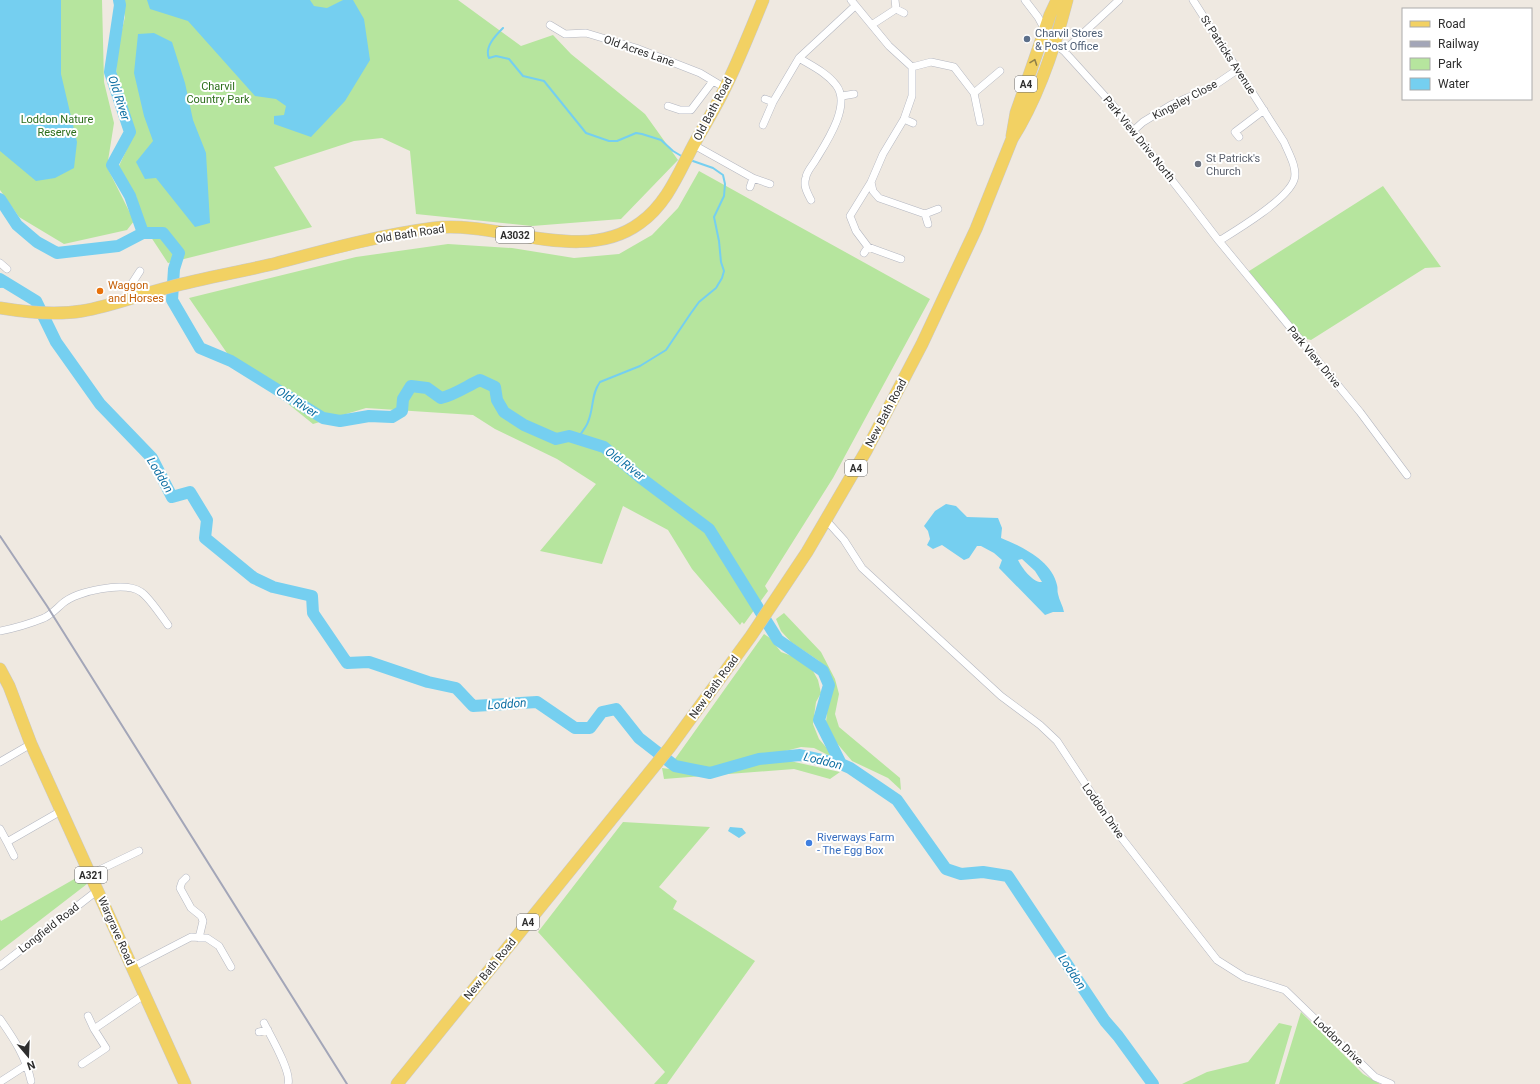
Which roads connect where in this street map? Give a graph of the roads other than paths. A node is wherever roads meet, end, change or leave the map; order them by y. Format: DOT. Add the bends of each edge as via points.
graph roads {
  1 [pos="763,0"];
  2 [pos="895,0"];
  3 [pos="1025,0"];
  4 [pos="1120,0"];
  5 [pos="1192,0"];
  6 [pos="1060,1"];
  7 [pos="853,3"];
  8 [pos="896,9"];
  9 [pos="904,13"];
  10 [pos="1044,16"];
  11 [pos="873,24"];
  12 [pos="550,25"];
  13 [pos="1045,31"];
  14 [pos="1054,43"];
  15 [pos="1064,50"];
  16 [pos="799,58"];
  17 [pos="912,67"];
  18 [pos="1237,70"];
  19 [pos="1000,71"];
  20 [pos="714,81"];
  21 [pos="725,88"];
  22 [pos="974,93"];
  23 [pos="854,94"];
  24 [pos="842,96"];
  25 [pos="765,99"];
  26 [pos="773,102"];
  27 [pos="668,106"];
  28 [pos="1264,110"];
  29 [pos="904,120"];
  30 [pos="980,122"];
  31 [pos="913,123"];
  32 [pos="763,125"];
  33 [pos="1133,131"];
  34 [pos="1235,132"];
  35 [pos="1012,139"];
  36 [pos="692,148"];
  37 [pos="753,178"];
  38 [pos="871,182"];
  39 [pos="770,184"];
  40 [pos="750,187"];
  41 [pos="811,200"];
  42 [pos="938,209"];
  43 [pos="926,214"];
  44 [pos="928,224"];
  45 [pos="1219,241"];
  46 [pos="902,259"];
  47 [pos="0,263"];
  48 [pos="7,269"];
  49 [pos="140,271"];
  50 [pos="128,300"];
  51 [pos="0,308"];
  52 [pos="1406,475"];
  53 [pos="826,520"];
  54 [pos="168,625"];
  55 [pos="0,631"];
  56 [pos="0,669"];
  57 [pos="31,744"];
  58 [pos="0,762"];
  59 [pos="61,811"];
  60 [pos="0,829"];
  61 [pos="7,842"];
  62 [pos="139,851"];
  63 [pos="14,856"];
  64 [pos="91,874"];
  65 [pos="186,878"];
  66 [pos="98,890"];
  67 [pos="200,938"];
  68 [pos="0,966"];
  69 [pos="133,967"];
  70 [pos="231,967"];
  71 [pos="144,995"];
  72 [pos="88,1016"];
  73 [pos="0,1019"];
  74 [pos="264,1022"];
  75 [pos="94,1029"];
  76 [pos="268,1030"];
  77 [pos="259,1032"];
  78 [pos="28,1064"];
  79 [pos="82,1064"];
  80 [pos="31,1081"];
  81 [pos="4,1082"];
  82 [pos="185,1084"];
  83 [pos="288,1084"];
  84 [pos="398,1084"];
  85 [pos="1391,1084"];
  1 -- 21 [label="main road, Old Bath Road / A3032"];
  2 -- 8 [label="street"];
  3 -- 10 [label="street"];
  4 -- 15 [label="street"];
  5 -- 18 [label="street, St Patricks Avenue"];
  6 -- 10 [label="main road, New Bath Road / A4"];
  6 -- 14 [label="main road, New Bath Road / A4"];
  7 -- 11 [label="street"];
  7 -- 16 [label="street"];
  8 -- 9 [label="street"];
  8 -- 11 [label="street"];
  10 -- 13 [label="main road, New Bath Road / A4"];
  11 -- 17 [label="street" via="889,46"];
  12 -- 20 [label="street, Old Acres Lane" via="566,34 586,33 636,48"];
  13 -- 14 [label="street, Park View Drive North"];
  35 -- 13 [label="main road, New Bath Road / A4, one-way" via="1016,113"];
  14 -- 15 [label="street, Park View Drive North"];
  14 -- 35 [label="main road, New Bath Road / A4" via="1024,121"];
  15 -- 33 [label="street, Park View Drive North"];
  16 -- 24 [label="street" via="828,76 838,86"];
  16 -- 26 [label="street"];
  17 -- 22 [label="street" via="931,62 954,67"];
  17 -- 29 [label="street" via="912,96"];
  18 -- 28 [label="street, St Patricks Avenue"];
  18 -- 33 [label="street, Kingsley Close" via="1212,87 1171,105"];
  19 -- 22 [label="street"];
  20 -- 21 [label="street, Old Acres Lane"];
  20 -- 27 [label="street" via="691,110"];
  21 -- 36 [label="main road, Old Bath Road / A3032"];
  22 -- 30 [label="street"];
  23 -- 24 [label="street"];
  24 -- 41 [label="street" via="840,110 830,137 816,153 806,176 805,189"];
  25 -- 26 [label="street"];
  26 -- 32 [label="street"];
  28 -- 34 [label="street"];
  28 -- 45 [label="street, St Patricks Avenue" via="1284,142 1293,164 1295,179 1288,189 1252,222"];
  29 -- 31 [label="street"];
  29 -- 38 [label="street" via="883,154"];
  33 -- 45 [label="street, Park View Drive North"];
  35 -- 53 [label="main road, New Bath Road / A4" via="972,236 922,344 866,451"];
  36 -- 37 [label="street"];
  36 -- 50 [label="main road, Old Bath Road / A3032" via="671,188 657,207 640,223 609,237 579,241 546,240 470,229 432,228 320,250 272,264 166,288"];
  37 -- 39 [label="street"];
  37 -- 40 [label="street"];
  38 -- 43 [label="street" via="873,191 879,198"];
  38 -- 46 [label="street" via="850,216 856,231 866,250"];
  42 -- 43 [label="street"];
  43 -- 44 [label="street"];
  45 -- 52 [label="street, Park View Drive" via="1360,412"];
  47 -- 48 [label="street"];
  49 -- 50 [label="street" via="129,288"];
  50 -- 51 [label="main road, Old Bath Road / A3032" via="79,312 26,312"];
  53 -- 84 [label="main road, New Bath Road / A4" via="751,636 670,747"];
  53 -- 85 [label="street, Loddon Drive" via="844,540 862,568 1001,696 1057,741 1117,832 1217,960 1244,977 1285,990 1375,1077"];
  54 -- 55 [label="street" via="141,592 113,586 83,593 63,603 45,617 24,626"];
  56 -- 57 [label="main road, Wargrave Road / A321"];
  57 -- 58 [label="street"];
  57 -- 59 [label="main road, Wargrave Road / A321"];
  59 -- 61 [label="street"];
  59 -- 64 [label="main road, Wargrave Road / A321"];
  60 -- 61 [label="street"];
  61 -- 63 [label="street"];
  62 -- 64 [label="street"];
  64 -- 66 [label="main road, Wargrave Road / A321"];
  65 -- 67 [label="street" via="180,888 191,908 203,921"];
  66 -- 68 [label="street, Longfield Road"];
  66 -- 69 [label="main road, Wargrave Road / A321"];
  67 -- 69 [label="street" via="191,937"];
  67 -- 70 [label="street" via="207,938 219,946"];
  69 -- 71 [label="main road, Wargrave Road / A321"];
  71 -- 75 [label="street"];
  71 -- 82 [label="main road, Wargrave Road / A321"];
  72 -- 75 [label="street"];
  73 -- 78 [label="street"];
  74 -- 76 [label="street"];
  75 -- 79 [label="street" via="106,1048"];
  76 -- 77 [label="street"];
  76 -- 83 [label="street" via="286,1069 290,1080"];
  78 -- 80 [label="street"];
  78 -- 81 [label="street"];
}
